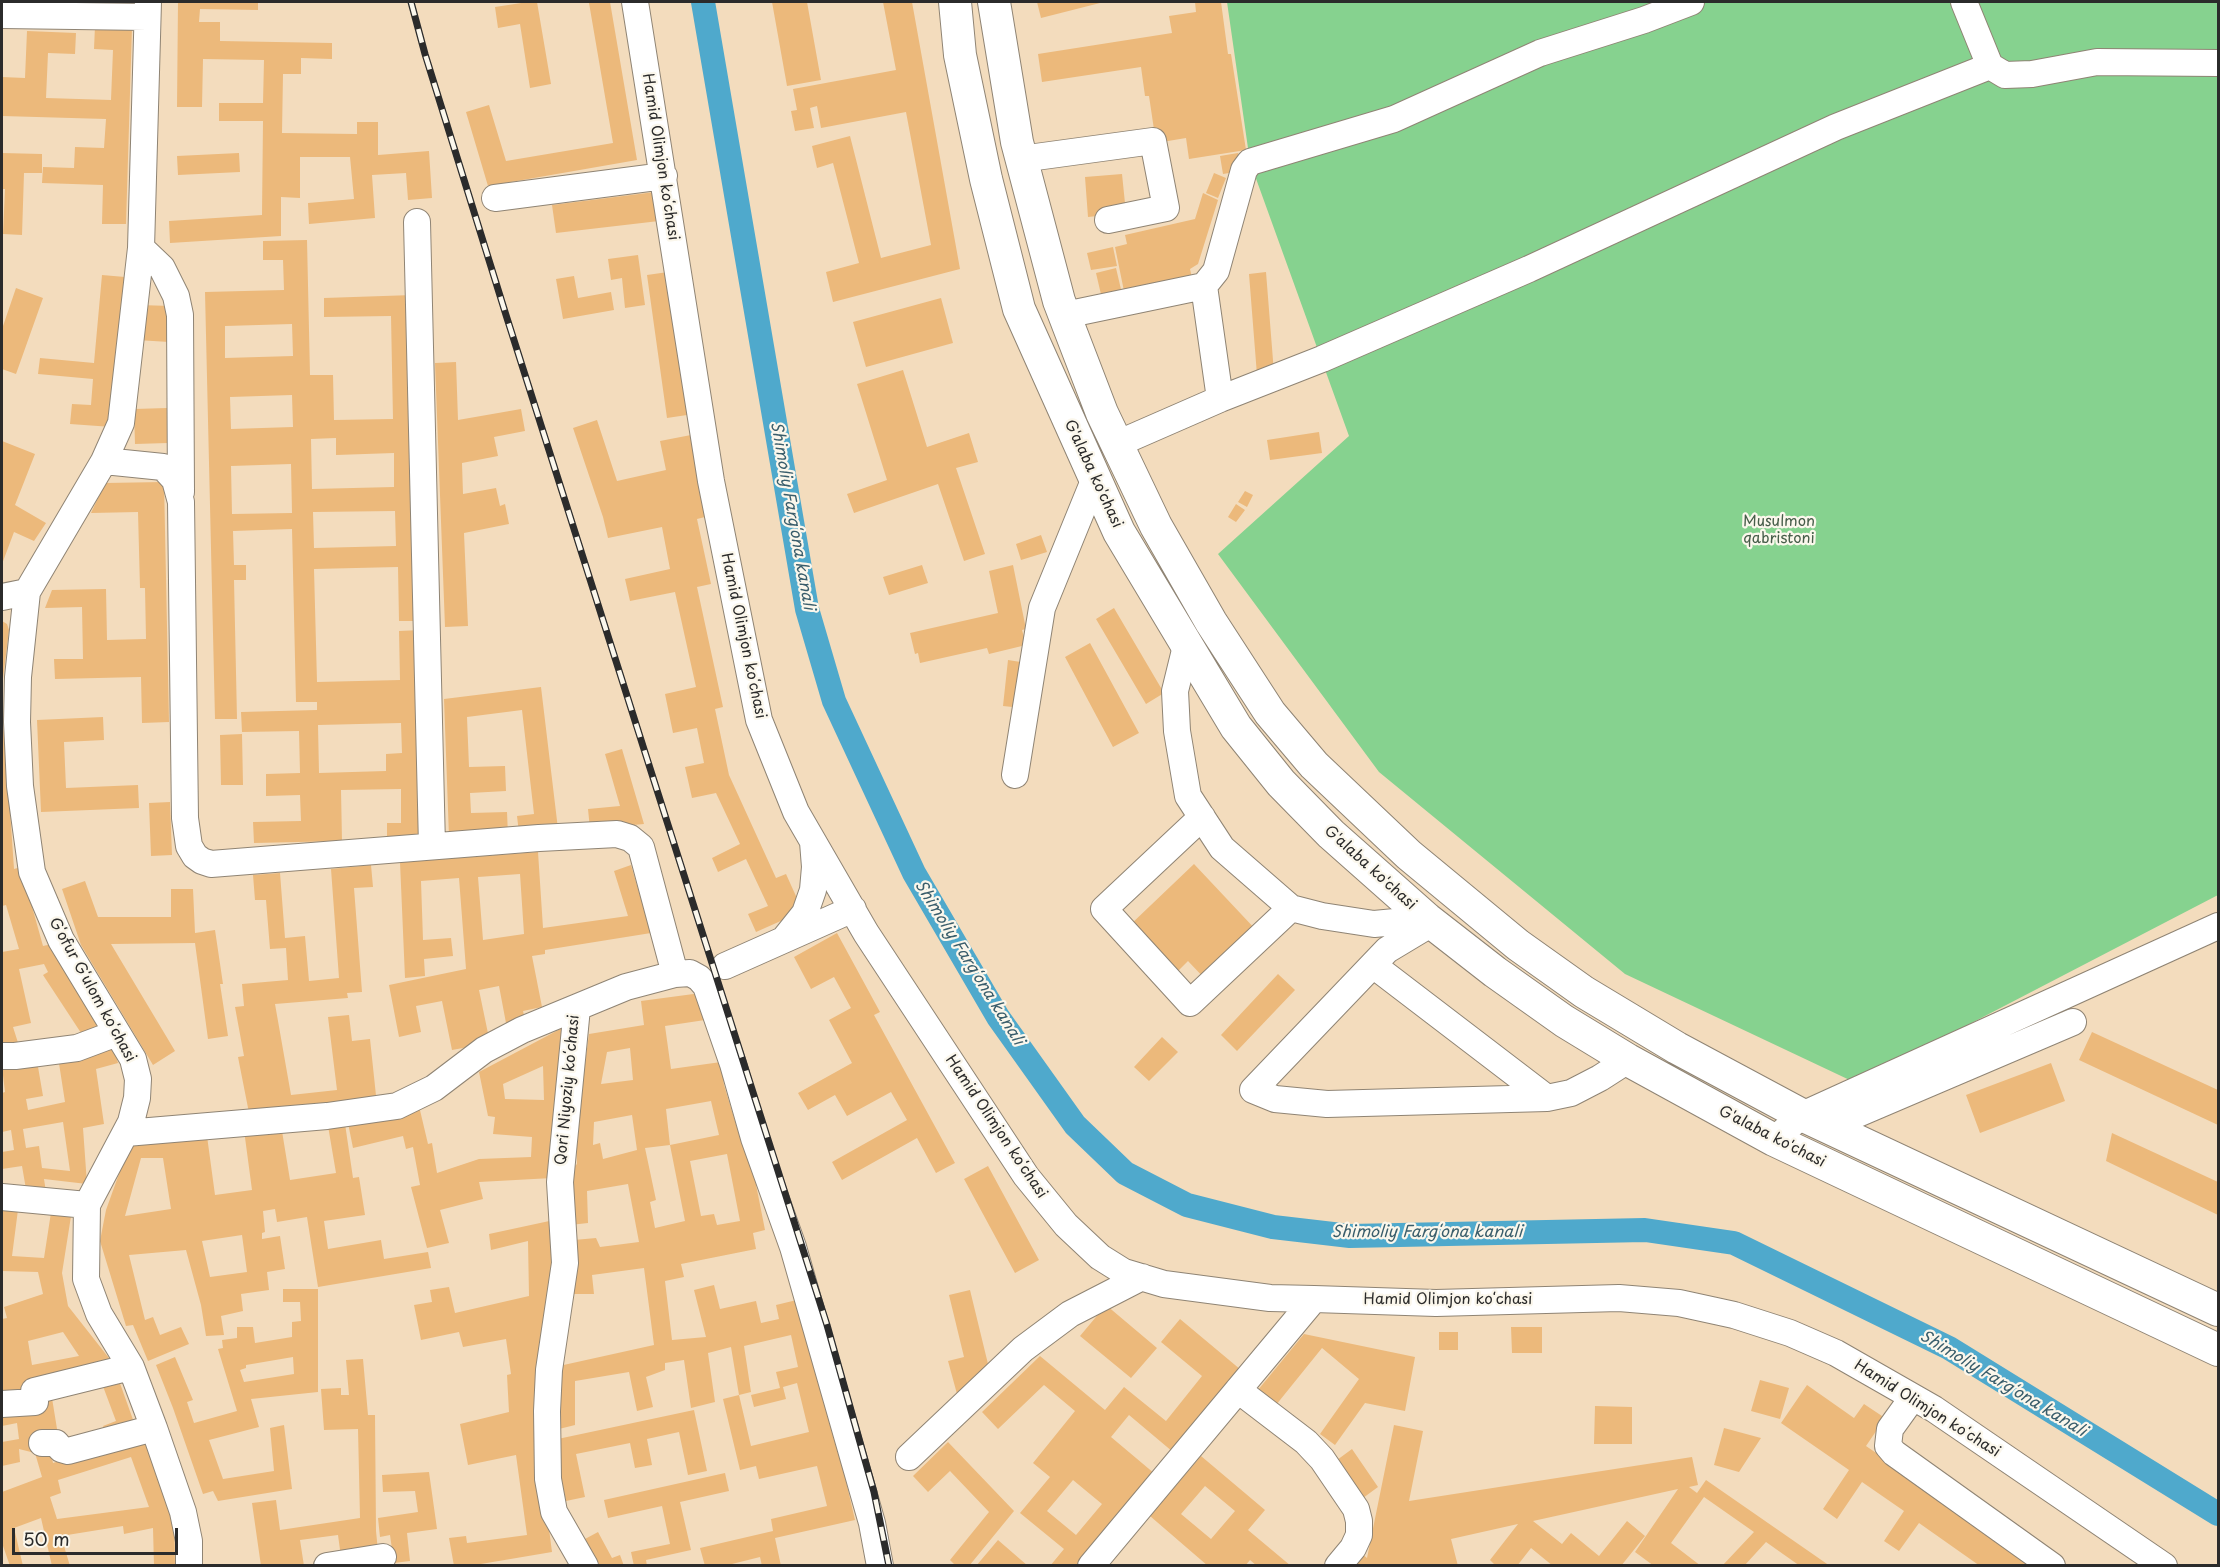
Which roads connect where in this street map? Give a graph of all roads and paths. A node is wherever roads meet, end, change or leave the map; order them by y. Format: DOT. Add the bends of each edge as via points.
graph roads {
  1 [pos="635,2"];
  2 [pos="955,2"];
  3 [pos="994,2"];
  4 [pos="1691,2"];
  5 [pos="1964,2"];
  6 [pos="148,9"];
  7 [pos="2,15"];
  8 [pos="2218,63"];
  9 [pos="1990,66"];
  10 [pos="1021,159"];
  11 [pos="664,176"];
  12 [pos="495,198"];
  13 [pos="1108,220"];
  14 [pos="417,222"];
  15 [pos="141,248"];
  16 [pos="1204,286"];
  17 [pos="1065,315"];
  18 [pos="1220,399"];
  19 [pos="1117,444"];
  20 [pos="104,461"];
  21 [pos="1095,478"];
  22 [pos="181,502"];
  23 [pos="27,592"];
  24 [pos="2,597"];
  25 [pos="1186,646"];
  26 [pos="1015,775"];
  27 [pos="1202,817"];
  28 [pos="812,839"];
  29 [pos="432,846"];
  30 [pos="1292,908"];
  31 [pos="853,909"];
  32 [pos="1429,921"];
  33 [pos="2218,926"];
  34 [pos="783,941"];
  35 [pos="1373,965"];
  36 [pos="725,966"];
  37 [pos="675,974"];
  38 [pos="577,1008"];
  39 [pos="2073,1022"];
  40 [pos="117,1032"];
  41 [pos="2,1056"];
  42 [pos="1628,1060"];
  43 [pos="1547,1098"];
  44 [pos="1814,1121"];
  45 [pos="126,1132"];
  46 [pos="1774,1140"];
  47 [pos="2,1197"];
  48 [pos="87,1205"];
  49 [pos="1142,1277"];
  50 [pos="1314,1299"];
  51 [pos="2218,1310"];
  52 [pos="2218,1350"];
  53 [pos="131,1367"];
  54 [pos="1238,1390"];
  55 [pos="1913,1397"];
  56 [pos="2,1404"];
  57 [pos="154,1428"];
  58 [pos="42,1443"];
  59 [pos="909,1457"];
  60 [pos="383,1557"];
  61 [pos="189,1566"];
  62 [pos="327,1566"];
  63 [pos="585,1566"];
  64 [pos="880,1566"];
  65 [pos="1091,1566"];
  66 [pos="1338,1566"];
  67 [pos="2052,1566"];
  68 [pos="2164,1566"];
  1 -- 11 [label="street, Hamid Olimjon koʻchasi"];
  2 -- 21 [label="main road, G'alaba ko'chasi" via="960,55 1019,309"];
  3 -- 10 [label="main road"];
  4 -- 16 [label="street" via="1540,53 1394,119 1250,162 1244,170 1216,271"];
  5 -- 9 [label="street"];
  6 -- 7 [label="street"];
  6 -- 15 [label="street"];
  8 -- 9 [label="street" via="2097,62 2004,75"];
  9 -- 18 [label="street" via="1836,128 1529,269"];
  10 -- 13 [label="street" via="1153,141 1166,208"];
  10 -- 17 [label="main road"];
  11 -- 12 [label="street"];
  11 -- 28 [label="street, Hamid Olimjon koʻchasi" via="711,481 759,720 796,812"];
  14 -- 29 [label="street"];
  15 -- 20 [label="street" via="122,423"];
  15 -- 22 [label="street" via="162,268 180,315"];
  16 -- 17 [label="street"];
  16 -- 18 [label="street"];
  17 -- 19 [label="main road"];
  18 -- 19 [label="street"];
  19 -- 44 [label="main road" via="1156,526 1264,704 1314,765 1363,814 1454,895 1584,992 1677,1048"];
  20 -- 22 [label="street" via="163,467 176,480"];
  20 -- 23 [label="street"];
  21 -- 25 [label="main road, G'alaba ko'chasi" via="1119,532"];
  21 -- 26 [label="street" via="1042,608"];
  22 -- 29 [label="street" via="185,818 189,846 195,856 211,864"];
  23 -- 24 [label="street"];
  23 -- 40 [label="street, Gʻofur Gʻulom koʻchasi" via="17,722 20,786 32,872 61,940"];
  25 -- 27 [label="street" via="1175,692 1177,731 1188,796"];
  25 -- 32 [label="main road, G'alaba ko'chasi" via="1236,727 1281,783 1331,834"];
  27 -- 30 [label="street" via="1222,848"];
  27 -- 30 [label="street" via="1104,909 1190,1003"];
  28 -- 31 [label="street, Hamid Olimjon koʻchasi"];
  28 -- 34 [label="street" via="813,890 805,913"];
  29 -- 37 [label="street" via="618,834 630,838 641,847"];
  30 -- 32 [label="street" via="1374,924"];
  31 -- 34 [label="street"];
  31 -- 49 [label="street, Hamid Olimjon koʻchasi" via="1026,1176 1066,1225 1100,1257 1124,1272"];
  32 -- 35 [label="street" via="1387,950"];
  32 -- 42 [label="main road, G'alaba ko'chasi" via="1556,1015"];
  33 -- 44 [label="street"];
  34 -- 36 [label="street"];
  35 -- 43 [label="street"];
  35 -- 43 [label="street" via="1253,1090 1275,1100 1327,1104"];
  37 -- 38 [label="street" via="626,987"];
  37 -- 64 [label="street" via="690,973 699,978 710,997 793,1247"];
  38 -- 45 [label="street, Qori Niyoziy koʻchasi" via="493,1045 434,1088 397,1106 327,1116"];
  38 -- 63 [label="street, Qori Niyoziy koʻchasi" via="560,1182 565,1263 547,1411 548,1479 554,1512"];
  39 -- 44 [label="street"];
  40 -- 41 [label="street" via="77,1047"];
  40 -- 45 [label="street, Gʻofur Gʻulom koʻchasi" via="133,1059 138,1079 137,1098"];
  42 -- 43 [label="street" via="1571,1093"];
  42 -- 46 [label="main road, G'alaba ko'chasi"];
  44 -- 46 [label="street"];
  44 -- 51 [label="main road"];
  45 -- 48 [label="street, Gʻofur Gʻulom koʻchasi"];
  46 -- 52 [label="main road, G'alaba ko'chasi"];
  47 -- 48 [label="street"];
  48 -- 53 [label="street, Gʻofur Gʻulom koʻchasi" via="86,1279 99,1314"];
  49 -- 50 [label="street, Hamid Olimjon koʻchasi" via="1223,1292"];
  49 -- 59 [label="street" via="1070,1314 1023,1349"];
  50 -- 54 [label="street"];
  50 -- 55 [label="street, Hamid Olimjon koʻchasi" via="1436,1303 1619,1298 1679,1303 1790,1333 1836,1353"];
  53 -- 56 [label="street" via="33,1391 35,1402"];
  53 -- 57 [label="street, Gʻofur Gʻulom koʻchasi"];
  54 -- 65 [label="street"];
  54 -- 66 [label="street" via="1306,1442 1356,1509 1359,1536"];
  55 -- 67 [label="street" via="1890,1429 1888,1446"];
  55 -- 68 [label="street, Hamid Olimjon koʻchasi"];
  57 -- 58 [label="street" via="68,1451 56,1443"];
  57 -- 61 [label="street, Gʻofur Gʻulom koʻchasi" via="183,1512"];
  60 -- 62 [label="street"];
}
